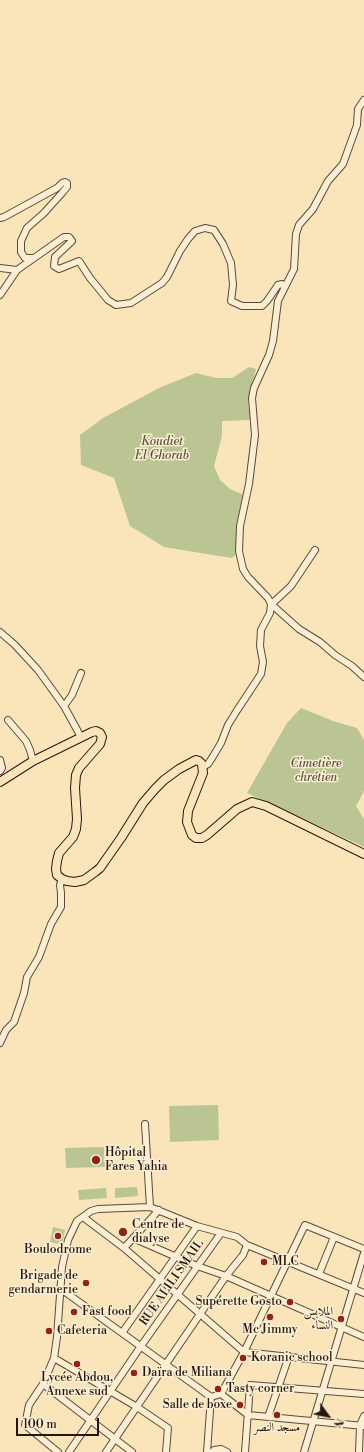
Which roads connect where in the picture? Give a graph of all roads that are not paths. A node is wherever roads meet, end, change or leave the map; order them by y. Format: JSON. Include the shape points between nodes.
{"nodes":[{"id":1,"x":364,"y":100,"type":"edge"},
{"id":2,"x":0,"y":218,"type":"edge"},
{"id":3,"x":33,"y":258,"type":"junction"},
{"id":4,"x":0,"y":268,"type":"edge"},
{"id":5,"x":17,"y":270,"type":"junction"},
{"id":6,"x":285,"y":287,"type":"junction"},
{"id":7,"x":0,"y":295,"type":"edge"},
{"id":8,"x":315,"y":550,"type":"dead end"},
{"id":9,"x":271,"y":604,"type":"junction"},
{"id":10,"x":0,"y":632,"type":"edge"},
{"id":11,"x":81,"y":673,"type":"dead end"},
{"id":12,"x":364,"y":677,"type":"edge"},
{"id":13,"x":64,"y":706,"type":"junction"},
{"id":14,"x":8,"y":720,"type":"dead end"},
{"id":15,"x":81,"y":737,"type":"junction"},
{"id":16,"x":0,"y":760,"type":"edge"},
{"id":17,"x":33,"y":761,"type":"junction"},
{"id":18,"x":203,"y":767,"type":"junction"},
{"id":19,"x":0,"y":771,"type":"edge"},
{"id":20,"x":0,"y":782,"type":"edge"},
{"id":21,"x":360,"y":852,"type":"edge"},
{"id":22,"x":364,"y":861,"type":"edge"},
{"id":23,"x":62,"y":879,"type":"junction"},
{"id":24,"x":0,"y":1043,"type":"edge"},
{"id":25,"x":145,"y":1124,"type":"dead end"},
{"id":26,"x":150,"y":1207,"type":"junction"},
{"id":27,"x":159,"y":1210,"type":"junction"},
{"id":28,"x":82,"y":1217,"type":"junction"},
{"id":29,"x":197,"y":1226,"type":"junction"},
{"id":30,"x":220,"y":1233,"type":"junction"},
{"id":31,"x":334,"y":1237,"type":"junction"},
{"id":32,"x":133,"y":1238,"type":"junction"},
{"id":33,"x":247,"y":1245,"type":"junction"},
{"id":34,"x":124,"y":1248,"type":"junction"},
{"id":35,"x":364,"y":1249,"type":"edge"},
{"id":36,"x":364,"y":1253,"type":"edge"},
{"id":37,"x":176,"y":1256,"type":"junction"},
{"id":38,"x":289,"y":1261,"type":"junction"},
{"id":39,"x":198,"y":1266,"type":"junction"},
{"id":40,"x":319,"y":1274,"type":"junction"},
{"id":41,"x":226,"y":1276,"type":"junction"},
{"id":42,"x":160,"y":1280,"type":"junction"},
{"id":43,"x":354,"y":1288,"type":"junction"},
{"id":44,"x":61,"y":1289,"type":"junction"},
{"id":45,"x":364,"y":1293,"type":"edge"},
{"id":46,"x":177,"y":1294,"type":"junction"},
{"id":47,"x":271,"y":1296,"type":"junction"},
{"id":48,"x":200,"y":1314,"type":"junction"},
{"id":49,"x":342,"y":1327,"type":"junction"},
{"id":50,"x":122,"y":1333,"type":"junction"},
{"id":51,"x":364,"y":1337,"type":"edge"},
{"id":52,"x":141,"y":1346,"type":"junction"},
{"id":53,"x":244,"y":1352,"type":"junction"},
{"id":54,"x":288,"y":1356,"type":"junction"},
{"id":55,"x":54,"y":1358,"type":"junction"},
{"id":56,"x":331,"y":1361,"type":"junction"},
{"id":57,"x":166,"y":1364,"type":"junction"},
{"id":58,"x":364,"y":1365,"type":"edge"},
{"id":59,"x":43,"y":1384,"type":"junction"},
{"id":60,"x":278,"y":1387,"type":"junction"},
{"id":61,"x":323,"y":1391,"type":"junction"},
{"id":62,"x":110,"y":1392,"type":"junction"},
{"id":63,"x":221,"y":1394,"type":"junction"},
{"id":64,"x":364,"y":1394,"type":"edge"},
{"id":65,"x":211,"y":1397,"type":"junction"},
{"id":66,"x":137,"y":1407,"type":"junction"},
{"id":67,"x":248,"y":1415,"type":"junction"},
{"id":68,"x":364,"y":1416,"type":"edge"},
{"id":69,"x":268,"y":1417,"type":"junction"},
{"id":70,"x":90,"y":1421,"type":"junction"},
{"id":71,"x":314,"y":1421,"type":"junction"},
{"id":72,"x":362,"y":1426,"type":"edge"},
{"id":73,"x":115,"y":1439,"type":"junction"},
{"id":74,"x":58,"y":1452,"type":"edge"},
{"id":75,"x":70,"y":1452,"type":"edge"},
{"id":76,"x":106,"y":1452,"type":"edge"},
{"id":77,"x":132,"y":1452,"type":"edge"},
{"id":78,"x":166,"y":1452,"type":"edge"},
{"id":79,"x":207,"y":1452,"type":"edge"},
{"id":80,"x":212,"y":1452,"type":"edge"},
{"id":81,"x":227,"y":1452,"type":"edge"},
{"id":82,"x":245,"y":1452,"type":"edge"},
{"id":83,"x":304,"y":1452,"type":"edge"},
{"id":84,"x":359,"y":1452,"type":"edge"}],
"edges":[{"from":1,"to":6,"type":"street","via":[[358,109],[357,125],[343,164],[328,181],[313,209],[299,226],[294,243],[295,265]]},
{"from":2,"to":3,"type":"street","via":[[62,183],[67,183],[44,213],[27,228],[21,241],[21,252],[25,258]]},
{"from":3,"to":5,"type":"street"},
{"from":3,"to":6,"type":"street","via":[[64,237],[69,237],[72,241],[56,257],[54,266],[59,269],[79,261],[108,300],[116,305],[131,303],[162,283],[188,239],[195,231],[205,228],[214,230],[231,263],[231,301],[242,306],[262,306],[278,285],[282,284]]},
{"from":4,"to":5,"type":"street"},
{"from":5,"to":7,"type":"street"},
{"from":6,"to":9,"type":"street","via":[[278,301],[269,355],[252,398],[255,435],[249,484],[238,537],[243,569]]},
{"from":8,"to":9,"type":"street","via":[[291,586]]},
{"from":9,"to":12,"type":"street","via":[[299,629],[320,642]]},
{"from":9,"to":18,"type":"street","via":[[270,613],[261,630],[261,674],[236,712],[212,758]]},
{"from":10,"to":13,"type":"street","via":[[34,666]]},
{"from":11,"to":13,"type":"street","via":[[72,695]]},
{"from":13,"to":15,"type":"street"},
{"from":14,"to":17,"type":"street","via":[[26,741]]},
{"from":15,"to":17,"type":"main road"},
{"from":15,"to":23,"type":"main road","via":[[95,731],[102,737],[100,744],[76,775],[76,829],[56,861],[57,875]]},
{"from":16,"to":19,"type":"street"},
{"from":17,"to":20,"type":"main road"},
{"from":18,"to":21,"type":"main road","via":[[188,811],[187,822],[192,835],[196,838],[207,835],[237,809],[252,802],[266,806]]},
{"from":18,"to":23,"type":"main road","via":[[199,761],[192,761],[164,780],[143,803],[100,868],[90,876],[75,882]]},
{"from":21,"to":22,"type":"main road"},
{"from":23,"to":24,"type":"street","via":[[61,907],[51,924],[39,957],[27,977],[14,1022],[6,1030]]},
{"from":25,"to":26,"type":"street"},
{"from":26,"to":27,"type":"street"},
{"from":26,"to":28,"type":"street","via":[[98,1209]]},
{"from":27,"to":29,"type":"street"},
{"from":27,"to":32,"type":"street"},
{"from":28,"to":34,"type":"street"},
{"from":28,"to":44,"type":"street","via":[[77,1221],[68,1240],[62,1267]]},
{"from":29,"to":30,"type":"street"},
{"from":29,"to":37,"type":"street"},
{"from":30,"to":33,"type":"street","via":[[237,1237]]},
{"from":30,"to":39,"type":"street","name":"RUE ALILI SMAIL"},
{"from":31,"to":35,"type":"street"},
{"from":31,"to":38,"type":"street","via":[[305,1225]]},
{"from":31,"to":40,"type":"street"},
{"from":32,"to":34,"type":"street"},
{"from":32,"to":37,"type":"street"},
{"from":33,"to":38,"type":"street"},
{"from":33,"to":41,"type":"street","via":[[243,1255]]},
{"from":34,"to":42,"type":"street"},
{"from":36,"to":43,"type":"street"},
{"from":37,"to":39,"type":"street"},
{"from":37,"to":42,"type":"street"},
{"from":38,"to":40,"type":"street"},
{"from":38,"to":47,"type":"street"},
{"from":39,"to":41,"type":"street"},
{"from":39,"to":46,"type":"street","name":"RUE ALILI SMAIL"},
{"from":40,"to":43,"type":"street"},
{"from":41,"to":47,"type":"street"},
{"from":41,"to":48,"type":"street"},
{"from":42,"to":46,"type":"street"},
{"from":42,"to":50,"type":"street"},
{"from":43,"to":45,"type":"street"},
{"from":43,"to":49,"type":"street"},
{"from":44,"to":50,"type":"street"},
{"from":44,"to":55,"type":"street"},
{"from":46,"to":48,"type":"street"},
{"from":46,"to":52,"type":"street","name":"RUE ALILI SMAIL"},
{"from":47,"to":49,"type":"street"},
{"from":47,"to":53,"type":"street"},
{"from":48,"to":53,"type":"street"},
{"from":48,"to":57,"type":"street"},
{"from":49,"to":51,"type":"street"},
{"from":49,"to":56,"type":"street"},
{"from":50,"to":52,"type":"street"},
{"from":52,"to":57,"type":"street"},
{"from":52,"to":62,"type":"street","name":"RUE ALILI SMAIL"},
{"from":53,"to":54,"type":"street"},
{"from":53,"to":63,"type":"street"},
{"from":54,"to":56,"type":"street"},
{"from":54,"to":60,"type":"street"},
{"from":55,"to":59,"type":"street"},
{"from":55,"to":62,"type":"street"},
{"from":56,"to":58,"type":"street"},
{"from":56,"to":61,"type":"street"},
{"from":57,"to":65,"type":"street"},
{"from":57,"to":66,"type":"street"},
{"from":59,"to":70,"type":"street"},
{"from":59,"to":74,"type":"street","via":[[29,1405],[25,1424]]},
{"from":60,"to":61,"type":"street"},
{"from":60,"to":67,"type":"street","via":[[250,1385]]},
{"from":60,"to":69,"type":"street"},
{"from":61,"to":64,"type":"street"},
{"from":61,"to":71,"type":"street"},
{"from":62,"to":66,"type":"street"},
{"from":62,"to":70,"type":"street","name":"RUE ALILI SMAIL"},
{"from":63,"to":65,"type":"street"},
{"from":63,"to":67,"type":"street"},
{"from":65,"to":79,"type":"street"},
{"from":66,"to":73,"type":"street"},
{"from":66,"to":78,"type":"street","via":[[168,1428]]},
{"from":67,"to":69,"type":"street"},
{"from":67,"to":82,"type":"street"},
{"from":68,"to":72,"type":"street"},
{"from":69,"to":71,"type":"street"},
{"from":70,"to":73,"type":"street"},
{"from":70,"to":75,"type":"street","name":"RUE ALILI SMAIL"},
{"from":71,"to":72,"type":"street"},
{"from":71,"to":83,"type":"street"},
{"from":72,"to":84,"type":"street"},
{"from":73,"to":76,"type":"street"},
{"from":73,"to":77,"type":"street"},
{"from":80,"to":81,"type":"street","via":[[220,1448]]}]}
